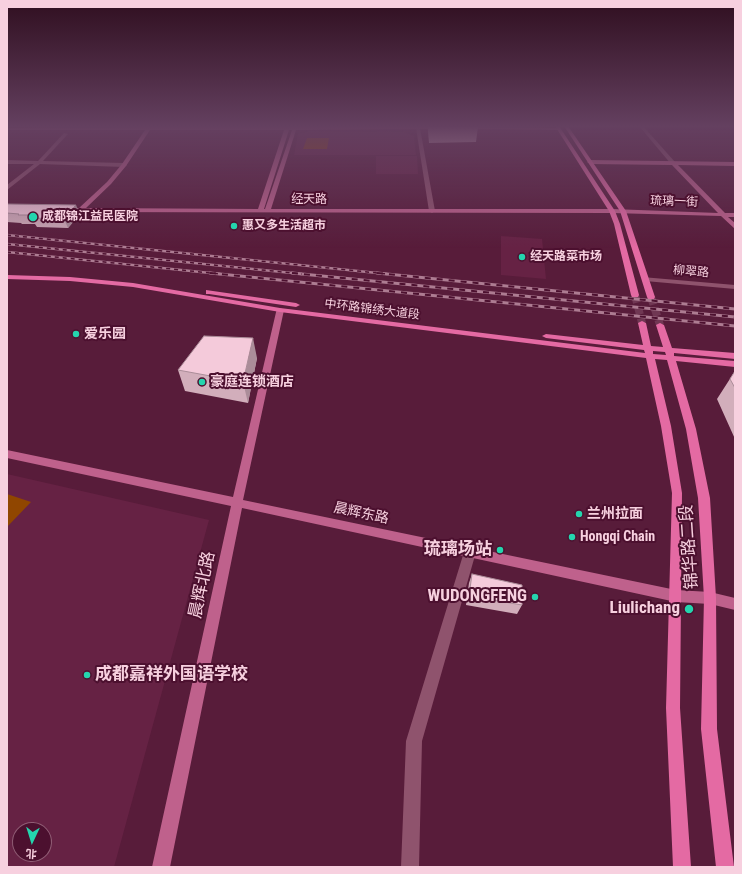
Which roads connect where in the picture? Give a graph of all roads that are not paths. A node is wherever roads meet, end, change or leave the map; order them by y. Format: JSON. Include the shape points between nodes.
{"nodes":[{"id":1,"x":34,"y":167,"type":"edge"},
{"id":2,"x":123,"y":167,"type":"edge"},
{"id":3,"x":275,"y":167,"type":"edge"},
{"id":4,"x":282,"y":167,"type":"edge"},
{"id":5,"x":425,"y":167,"type":"edge"},
{"id":6,"x":584,"y":167,"type":"edge"},
{"id":7,"x":593,"y":167,"type":"edge"},
{"id":8,"x":675,"y":167,"type":"edge"},
{"id":9,"x":7,"y":188,"type":"edge"},
{"id":10,"x":58,"y":210,"type":"edge"},
{"id":11,"x":81,"y":210,"type":"junction"},
{"id":12,"x":260,"y":210,"type":"junction"},
{"id":13,"x":268,"y":210,"type":"junction"},
{"id":14,"x":432,"y":211,"type":"junction"},
{"id":15,"x":612,"y":211,"type":"junction"},
{"id":16,"x":623,"y":211,"type":"junction"},
{"id":17,"x":724,"y":214,"type":"junction"},
{"id":18,"x":735,"y":215,"type":"edge"},
{"id":19,"x":735,"y":227,"type":"edge"},
{"id":20,"x":7,"y":272,"type":"edge"},
{"id":21,"x":7,"y":277,"type":"edge"},
{"id":22,"x":645,"y":279,"type":"junction"},
{"id":23,"x":735,"y":287,"type":"edge"},
{"id":24,"x":635,"y":295,"type":"tunnel mouth"},
{"id":25,"x":651,"y":297,"type":"tunnel mouth"},
{"id":26,"x":280,"y":310,"type":"junction"},
{"id":27,"x":642,"y":323,"type":"tunnel mouth"},
{"id":28,"x":660,"y":325,"type":"tunnel mouth"},
{"id":29,"x":649,"y":352,"type":"junction"},
{"id":30,"x":670,"y":354,"type":"junction"},
{"id":31,"x":735,"y":356,"type":"edge"},
{"id":32,"x":735,"y":364,"type":"edge"},
{"id":33,"x":7,"y":454,"type":"edge"},
{"id":34,"x":237,"y":504,"type":"junction"},
{"id":35,"x":470,"y":552,"type":"junction"},
{"id":36,"x":676,"y":596,"type":"junction"},
{"id":37,"x":710,"y":598,"type":"junction"},
{"id":38,"x":735,"y":604,"type":"edge"},
{"id":39,"x":161,"y":867,"type":"edge"},
{"id":40,"x":410,"y":867,"type":"edge"},
{"id":41,"x":682,"y":867,"type":"edge"},
{"id":42,"x":725,"y":867,"type":"edge"}],
"edges":[{"from":1,"to":9,"type":"street"},
{"from":2,"to":11,"type":"street"},
{"from":3,"to":12,"type":"street"},
{"from":4,"to":13,"type":"street"},
{"from":5,"to":14,"type":"street"},
{"from":6,"to":15,"type":"main road"},
{"from":7,"to":16,"type":"main road"},
{"from":8,"to":17,"type":"street"},
{"from":10,"to":11,"type":"street","name":"经天路"},
{"from":11,"to":12,"type":"street","name":"经天路"},
{"from":12,"to":13,"type":"street","name":"经天路"},
{"from":13,"to":14,"type":"street","name":"经天路"},
{"from":14,"to":15,"type":"street","name":"经天路"},
{"from":15,"to":16,"type":"street","name":"琉璃一街"},
{"from":15,"to":24,"type":"main road"},
{"from":16,"to":17,"type":"street","name":"琉璃一街"},
{"from":16,"to":22,"type":"main road"},
{"from":17,"to":18,"type":"street","name":"琉璃一街"},
{"from":17,"to":19,"type":"street"},
{"from":20,"to":29,"type":"main road","name":"中环路锦绣大道段","via":[[93,275],[140,280],[282,303]]},
{"from":21,"to":26,"type":"main road","name":"中环路锦绣大道段","via":[[133,285]]},
{"from":22,"to":23,"type":"street","name":"柳翠路"},
{"from":22,"to":25,"type":"main road"},
{"from":26,"to":29,"type":"main road","name":"中环路锦绣大道段"},
{"from":26,"to":34,"type":"street","name":"晨辉北路"},
{"from":27,"to":29,"type":"main road","name":"锦华路二段"},
{"from":28,"to":30,"type":"main road","name":"锦华路二段"},
{"from":29,"to":30,"type":"main road","name":"中环路锦绣大道段"},
{"from":29,"to":36,"type":"main road","name":"锦华路二段","via":[[666,426],[677,493]]},
{"from":30,"to":31,"type":"main road","name":"中环路锦绣大道段"},
{"from":30,"to":32,"type":"main road","name":"中环路锦绣大道段"},
{"from":30,"to":37,"type":"main road","name":"锦华路二段","via":[[691,429],[704,498]]},
{"from":33,"to":34,"type":"street","name":"晨辉东路"},
{"from":34,"to":35,"type":"street","name":"晨辉东路"},
{"from":34,"to":39,"type":"street","name":"晨辉北路"},
{"from":35,"to":36,"type":"street","name":"晨辉东路"},
{"from":35,"to":40,"type":"street","via":[[414,741]]},
{"from":36,"to":37,"type":"street","name":"晨辉东路"},
{"from":36,"to":41,"type":"main road","name":"锦华路二段","via":[[673,708]]},
{"from":37,"to":38,"type":"street","name":"晨辉东路"},
{"from":37,"to":42,"type":"main road","name":"锦华路二段","via":[[709,728]]}]}
